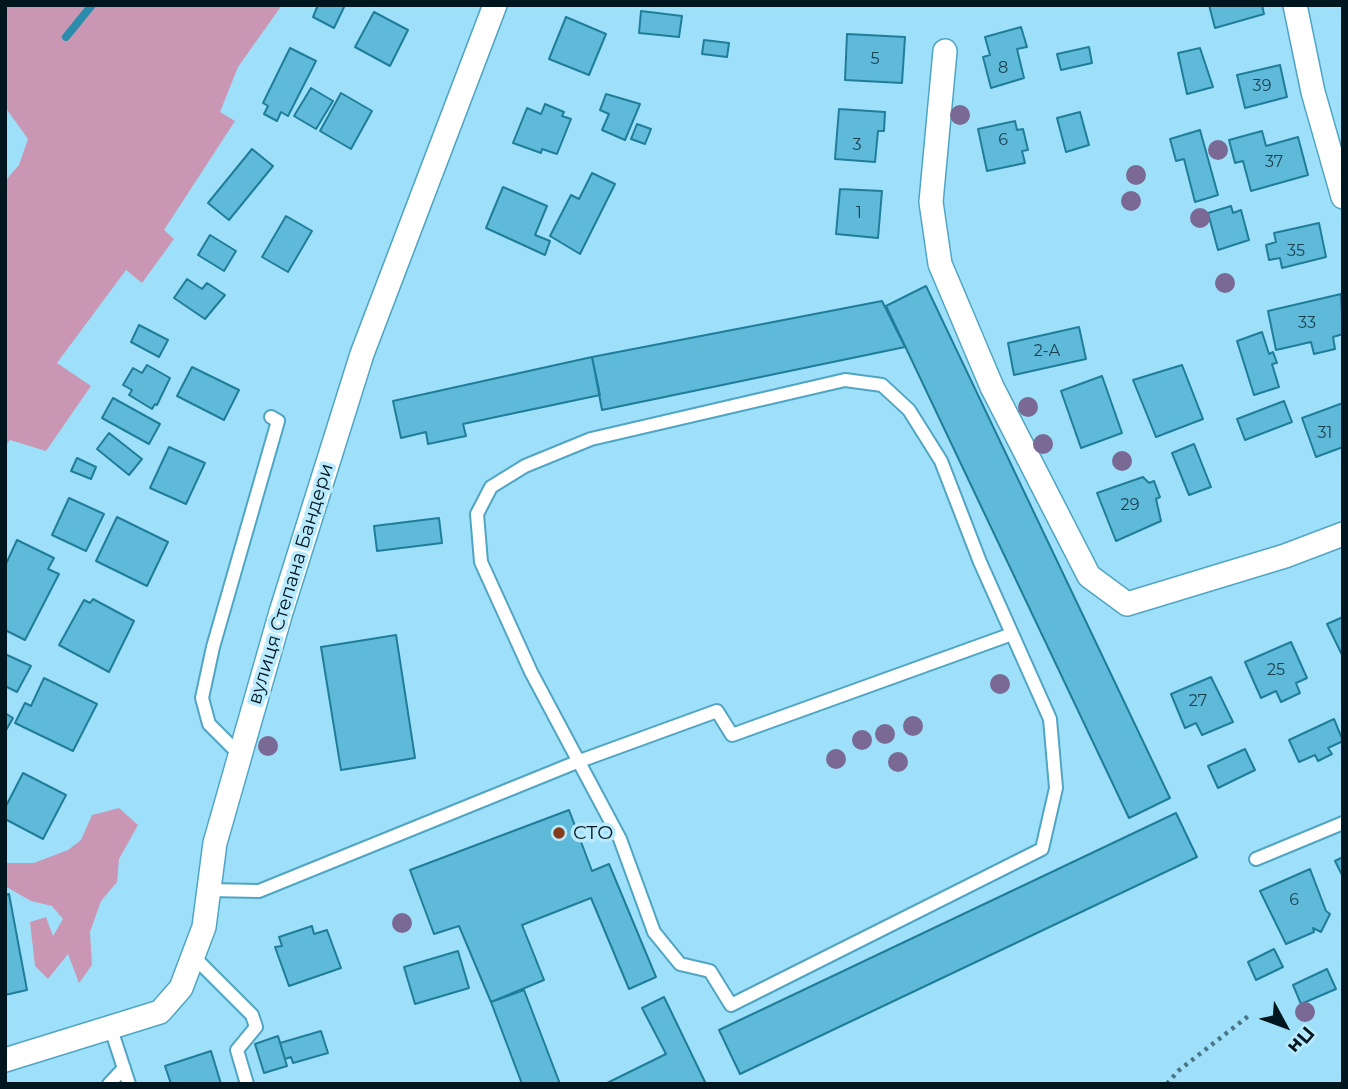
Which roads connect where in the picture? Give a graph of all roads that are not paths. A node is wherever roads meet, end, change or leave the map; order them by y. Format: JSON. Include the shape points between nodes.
{"nodes":[{"id":1,"x":495,"y":5,"type":"edge"},
{"id":2,"x":1295,"y":5,"type":"edge"},
{"id":3,"x":945,"y":51,"type":"dead end"},
{"id":4,"x":1343,"y":197,"type":"edge"},
{"id":5,"x":271,"y":417,"type":"dead end"},
{"id":6,"x":1343,"y":534,"type":"edge"},
{"id":7,"x":1012,"y":634,"type":"junction"},
{"id":8,"x":240,"y":755,"type":"junction"},
{"id":9,"x":577,"y":762,"type":"junction"},
{"id":10,"x":1343,"y":823,"type":"edge"},
{"id":11,"x":1256,"y":859,"type":"dead end"},
{"id":12,"x":209,"y":890,"type":"junction"},
{"id":13,"x":193,"y":956,"type":"junction"},
{"id":14,"x":111,"y":1029,"type":"junction"},
{"id":15,"x":35,"y":1051,"type":"junction"},
{"id":16,"x":5,"y":1060,"type":"edge"},
{"id":17,"x":124,"y":1068,"type":"junction"},
{"id":18,"x":5,"y":1073,"type":"edge"},
{"id":19,"x":109,"y":1084,"type":"edge"},
{"id":20,"x":129,"y":1084,"type":"edge"},
{"id":21,"x":247,"y":1084,"type":"edge"}],
"edges":[{"from":1,"to":8,"type":"street","name":"вулиця Степана Бандери","via":[[362,354]]},
{"from":2,"to":4,"type":"street","via":[[1313,92]]},
{"from":3,"to":6,"type":"street","via":[[931,202],[940,264],[992,387],[1089,576],[1128,604]]},
{"from":5,"to":8,"type":"lane","via":[[278,421],[202,698],[209,724]]},
{"from":7,"to":9,"type":"lane","via":[[732,735],[717,711]]},
{"from":7,"to":9,"type":"lane","via":[[1050,719],[1056,788],[1042,849],[731,1005],[710,971],[680,964],[654,932],[620,839]]},
{"from":7,"to":9,"type":"lane","via":[[941,461],[909,410],[882,385],[845,380],[591,439],[525,466],[491,487],[477,514],[481,562]]},
{"from":8,"to":12,"type":"street","name":"вулиця Степана Бандери","via":[[215,843]]},
{"from":9,"to":12,"type":"lane","via":[[259,891]]},
{"from":10,"to":11,"type":"lane"},
{"from":12,"to":13,"type":"street","name":"вулиця Степана Бандери","via":[[204,927]]},
{"from":13,"to":14,"type":"street","name":"вулиця Степана Бандери","via":[[181,988],[160,1012]]},
{"from":13,"to":21,"type":"lane","via":[[252,1016],[256,1027],[237,1050]]},
{"from":14,"to":15,"type":"street","name":"вулиця Степана Бандери"},
{"from":14,"to":17,"type":"lane"},
{"from":15,"to":16,"type":"street","name":"вулиця Степана Бандери"},
{"from":15,"to":18,"type":"lane"},
{"from":17,"to":19,"type":"lane"},
{"from":17,"to":20,"type":"lane"}]}
